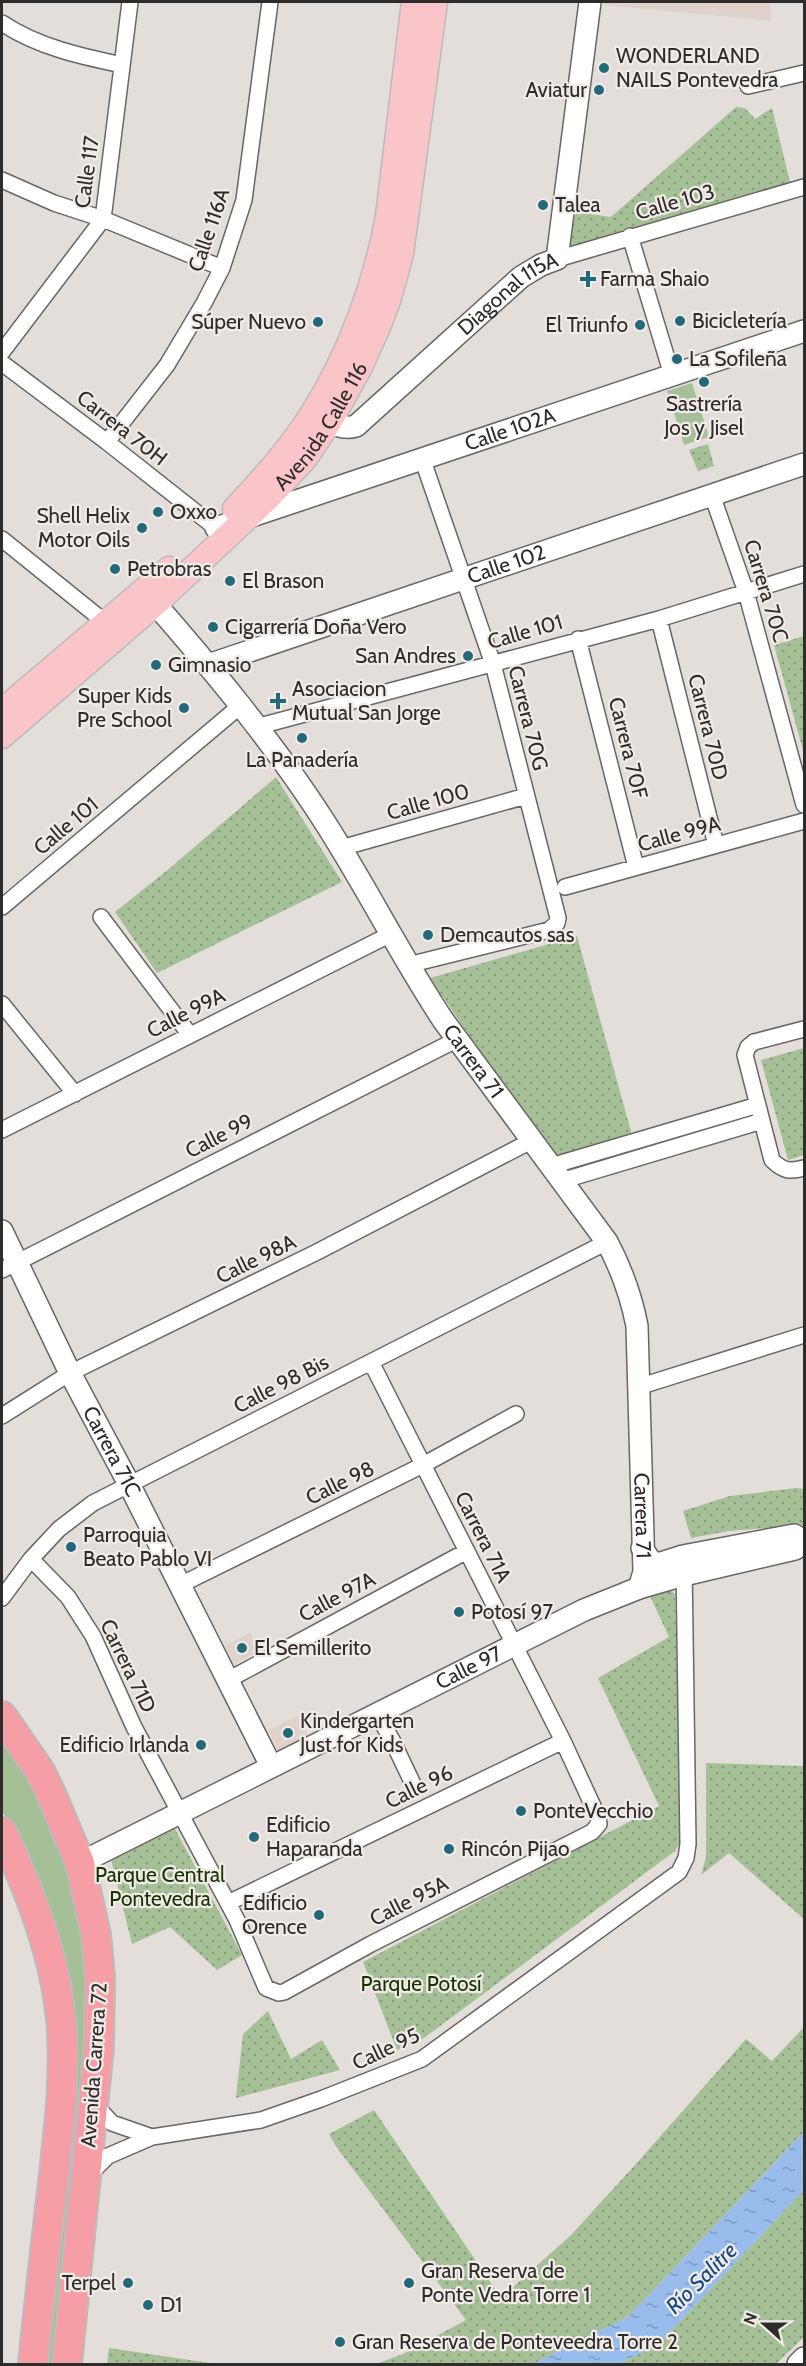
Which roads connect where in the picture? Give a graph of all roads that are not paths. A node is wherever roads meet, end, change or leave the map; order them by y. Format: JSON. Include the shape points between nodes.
{"nodes":[{"id":1,"x":130,"y":2,"type":"edge"},
{"id":2,"x":270,"y":2,"type":"edge"},
{"id":3,"x":414,"y":2,"type":"edge"},
{"id":4,"x":435,"y":2,"type":"edge"},
{"id":5,"x":590,"y":2,"type":"edge"},
{"id":6,"x":2,"y":23,"type":"edge"},
{"id":7,"x":122,"y":64,"type":"junction"},
{"id":8,"x":804,"y":73,"type":"edge"},
{"id":9,"x":748,"y":86,"type":"dead end"},
{"id":10,"x":2,"y":180,"type":"edge"},
{"id":11,"x":804,"y":187,"type":"edge"},
{"id":12,"x":103,"y":219,"type":"junction"},
{"id":13,"x":630,"y":236,"type":"junction"},
{"id":14,"x":557,"y":259,"type":"junction"},
{"id":15,"x":222,"y":268,"type":"junction"},
{"id":16,"x":804,"y":331,"type":"edge"},
{"id":17,"x":2,"y":352,"type":"edge"},
{"id":18,"x":2,"y":363,"type":"edge"},
{"id":19,"x":672,"y":375,"type":"junction"},
{"id":20,"x":322,"y":417,"type":"junction"},
{"id":21,"x":107,"y":442,"type":"junction"},
{"id":22,"x":422,"y":458,"type":"junction"},
{"id":23,"x":804,"y":464,"type":"edge"},
{"id":24,"x":712,"y":495,"type":"junction"},
{"id":25,"x":247,"y":516,"type":"junction"},
{"id":26,"x":216,"y":528,"type":"junction"},
{"id":27,"x":2,"y":539,"type":"edge"},
{"id":28,"x":804,"y":574,"type":"edge"},
{"id":29,"x":465,"y":579,"type":"junction"},
{"id":30,"x":746,"y":592,"type":"junction"},
{"id":31,"x":149,"y":597,"type":"junction"},
{"id":32,"x":659,"y":619,"type":"junction"},
{"id":33,"x":106,"y":623,"type":"junction"},
{"id":34,"x":578,"y":639,"type":"junction"},
{"id":35,"x":493,"y":664,"type":"junction"},
{"id":36,"x":208,"y":665,"type":"junction"},
{"id":37,"x":240,"y":706,"type":"junction"},
{"id":38,"x":2,"y":711,"type":"edge"},
{"id":39,"x":256,"y":727,"type":"junction"},
{"id":40,"x":2,"y":735,"type":"edge"},
{"id":41,"x":526,"y":796,"type":"junction"},
{"id":42,"x":804,"y":805,"type":"edge"},
{"id":43,"x":804,"y":821,"type":"edge"},
{"id":44,"x":716,"y":845,"type":"junction"},
{"id":45,"x":341,"y":848,"type":"junction"},
{"id":46,"x":636,"y":867,"type":"junction"},
{"id":47,"x":565,"y":887,"type":"dead end"},
{"id":48,"x":2,"y":907,"type":"edge"},
{"id":49,"x":101,"y":917,"type":"dead end"},
{"id":50,"x":391,"y":934,"type":"junction"},
{"id":51,"x":408,"y":965,"type":"junction"},
{"id":52,"x":2,"y":1004,"type":"edge"},
{"id":53,"x":804,"y":1029,"type":"edge"},
{"id":54,"x":190,"y":1035,"type":"junction"},
{"id":55,"x":456,"y":1040,"type":"junction"},
{"id":56,"x":75,"y":1094,"type":"junction"},
{"id":57,"x":758,"y":1104,"type":"junction"},
{"id":58,"x":762,"y":1121,"type":"junction"},
{"id":59,"x":2,"y":1130,"type":"edge"},
{"id":60,"x":531,"y":1141,"type":"junction"},
{"id":61,"x":804,"y":1168,"type":"edge"},
{"id":62,"x":556,"y":1174,"type":"junction"},
{"id":63,"x":2,"y":1231,"type":"edge"},
{"id":64,"x":607,"y":1242,"type":"junction"},
{"id":65,"x":9,"y":1265,"type":"edge"},
{"id":66,"x":804,"y":1335,"type":"edge"},
{"id":67,"x":370,"y":1362,"type":"junction"},
{"id":68,"x":70,"y":1373,"type":"junction"},
{"id":69,"x":638,"y":1387,"type":"junction"},
{"id":70,"x":516,"y":1414,"type":"dead end"},
{"id":71,"x":2,"y":1416,"type":"edge"},
{"id":72,"x":423,"y":1465,"type":"junction"},
{"id":73,"x":129,"y":1484,"type":"junction"},
{"id":74,"x":804,"y":1541,"type":"edge"},
{"id":75,"x":642,"y":1548,"type":"junction"},
{"id":76,"x":466,"y":1551,"type":"junction"},
{"id":77,"x":31,"y":1559,"type":"junction"},
{"id":78,"x":684,"y":1565,"type":"junction"},
{"id":79,"x":180,"y":1585,"type":"junction"},
{"id":80,"x":639,"y":1587,"type":"junction"},
{"id":81,"x":2,"y":1598,"type":"edge"},
{"id":82,"x":514,"y":1645,"type":"junction"},
{"id":83,"x":228,"y":1680,"type":"junction"},
{"id":84,"x":377,"y":1714,"type":"junction"},
{"id":85,"x":2,"y":1716,"type":"edge"},
{"id":86,"x":563,"y":1741,"type":"junction"},
{"id":87,"x":271,"y":1766,"type":"junction"},
{"id":88,"x":414,"y":1786,"type":"dead end"},
{"id":89,"x":179,"y":1813,"type":"junction"},
{"id":90,"x":596,"y":1829,"type":"joint"},
{"id":91,"x":2,"y":1832,"type":"edge"},
{"id":92,"x":80,"y":1863,"type":"junction"},
{"id":93,"x":228,"y":1903,"type":"junction"},
{"id":94,"x":274,"y":1992,"type":"joint"},
{"id":95,"x":93,"y":2104,"type":"junction"},
{"id":96,"x":152,"y":2137,"type":"junction"},
{"id":97,"x":86,"y":2178,"type":"junction"},
{"id":98,"x":804,"y":2358,"type":"edge"},
{"id":99,"x":33,"y":2364,"type":"edge"},
{"id":100,"x":68,"y":2364,"type":"edge"},
{"id":101,"x":798,"y":2364,"type":"edge"}],
"edges":[{"from":1,"to":7,"type":"street","name":"Calle 117"},
{"from":2,"to":15,"type":"street","name":"Calle 116A","via":[[244,200]]},
{"from":3,"to":20,"type":"main road","name":"Avenida Calle 116","via":[[384,241]]},
{"from":4,"to":20,"type":"main road","name":"Avenida Calle 116","via":[[399,264],[360,367]]},
{"from":5,"to":14,"type":"street","name":"Diagonal 115A"},
{"from":6,"to":7,"type":"street","via":[[29,39],[78,56]]},
{"from":7,"to":12,"type":"street","name":"Calle 117"},
{"from":8,"to":9,"type":"street"},
{"from":10,"to":12,"type":"street"},
{"from":11,"to":13,"type":"street","name":"Calle 103"},
{"from":12,"to":15,"type":"street"},
{"from":12,"to":17,"type":"street","name":"Calle 117"},
{"from":13,"to":14,"type":"street","name":"Calle 103"},
{"from":13,"to":19,"type":"street"},
{"from":14,"to":20,"type":"street","name":"Diagonal 115A","via":[[521,277],[356,426],[340,427]]},
{"from":15,"to":21,"type":"street","name":"Calle 116A","via":[[167,365]]},
{"from":16,"to":19,"type":"street","name":"Calle 102A"},
{"from":18,"to":21,"type":"street","name":"Carrera 70H"},
{"from":19,"to":22,"type":"street","name":"Calle 102A"},
{"from":20,"to":25,"type":"main road","name":"Avenida Calle 116","via":[[306,457]]},
{"from":20,"to":26,"type":"main road","name":"Avenida Calle 116"},
{"from":21,"to":26,"type":"street","name":"Carrera 70H"},
{"from":22,"to":25,"type":"street","name":"Calle 102A"},
{"from":22,"to":29,"type":"street","name":"Carrera 70G"},
{"from":23,"to":24,"type":"street","name":"Calle 102"},
{"from":24,"to":29,"type":"street","name":"Calle 102"},
{"from":24,"to":30,"type":"street","name":"Carrera 70C"},
{"from":25,"to":26,"type":"street","name":"Calle 102A"},
{"from":25,"to":31,"type":"main road","name":"Avenida Calle 116"},
{"from":26,"to":31,"type":"main road","name":"Avenida Calle 116"},
{"from":27,"to":33,"type":"street"},
{"from":28,"to":30,"type":"street","name":"Calle 101"},
{"from":29,"to":35,"type":"street","name":"Carrera 70G"},
{"from":29,"to":36,"type":"street","name":"Calle 102"},
{"from":30,"to":32,"type":"street","name":"Calle 101"},
{"from":30,"to":42,"type":"street","name":"Carrera 70C"},
{"from":31,"to":33,"type":"main road","name":"Avenida Calle 116"},
{"from":31,"to":36,"type":"street","name":"Carrera 71"},
{"from":31,"to":40,"type":"main road","name":"Avenida Calle 116"},
{"from":32,"to":34,"type":"street","name":"Calle 101"},
{"from":32,"to":44,"type":"street","name":"Carrera 70D"},
{"from":33,"to":38,"type":"main road","name":"Avenida Calle 116"},
{"from":34,"to":35,"type":"street","name":"Calle 101"},
{"from":34,"to":46,"type":"street","name":"Carrera 70F"},
{"from":35,"to":39,"type":"street","name":"Calle 101"},
{"from":35,"to":41,"type":"street","name":"Carrera 70G"},
{"from":36,"to":37,"type":"street","name":"Carrera 71"},
{"from":37,"to":39,"type":"street","name":"Carrera 71"},
{"from":37,"to":48,"type":"street","name":"Calle 101"},
{"from":39,"to":45,"type":"street","name":"Carrera 71"},
{"from":41,"to":45,"type":"street","name":"Calle 100"},
{"from":41,"to":51,"type":"street","name":"Carrera 70G","via":[[558,913],[557,923],[549,930]]},
{"from":43,"to":44,"type":"street","name":"Calle 99A"},
{"from":44,"to":46,"type":"street","name":"Calle 99A"},
{"from":45,"to":50,"type":"street","name":"Carrera 71"},
{"from":46,"to":47,"type":"street","name":"Calle 99A"},
{"from":49,"to":54,"type":"street"},
{"from":50,"to":51,"type":"street","name":"Carrera 71"},
{"from":50,"to":54,"type":"street","name":"Calle 99A"},
{"from":51,"to":55,"type":"street","name":"Carrera 71"},
{"from":52,"to":56,"type":"street"},
{"from":53,"to":57,"type":"street","via":[[748,1047],[745,1055]]},
{"from":54,"to":56,"type":"street","name":"Calle 99A"},
{"from":55,"to":60,"type":"street","name":"Carrera 71"},
{"from":55,"to":65,"type":"street","name":"Calle 99"},
{"from":56,"to":59,"type":"street","name":"Calle 99A"},
{"from":57,"to":58,"type":"street"},
{"from":57,"to":62,"type":"street"},
{"from":58,"to":61,"type":"street","via":[[772,1160],[782,1169]]},
{"from":58,"to":62,"type":"street"},
{"from":60,"to":62,"type":"street","name":"Carrera 71"},
{"from":60,"to":68,"type":"street","name":"Calle 98A"},
{"from":62,"to":64,"type":"street","name":"Carrera 71"},
{"from":63,"to":65,"type":"street","name":"Carrera 71C"},
{"from":64,"to":67,"type":"street","name":"Calle 98 Bis"},
{"from":64,"to":69,"type":"street","name":"Carrera 71","via":[[631,1296],[637,1326]]},
{"from":65,"to":68,"type":"street","name":"Carrera 71C"},
{"from":66,"to":69,"type":"street"},
{"from":67,"to":72,"type":"street","name":"Carrera 71A"},
{"from":67,"to":73,"type":"street","name":"Calle 98 Bis"},
{"from":68,"to":71,"type":"street","name":"Calle 98A"},
{"from":68,"to":73,"type":"street","name":"Carrera 71C"},
{"from":69,"to":75,"type":"street","name":"Carrera 71"},
{"from":70,"to":72,"type":"street","name":"Calle 98"},
{"from":72,"to":76,"type":"street","name":"Carrera 71A"},
{"from":72,"to":79,"type":"street","name":"Calle 98"},
{"from":73,"to":77,"type":"street","name":"Calle 98 Bis","via":[[68,1522]]},
{"from":73,"to":79,"type":"street","name":"Carrera 71C"},
{"from":74,"to":78,"type":"street","name":"Calle 97","via":[[795,1549]]},
{"from":75,"to":78,"type":"street","name":"Calle 97","via":[[655,1563]]},
{"from":75,"to":80,"type":"street","name":"Carrera 71","via":[[644,1572]]},
{"from":76,"to":82,"type":"street","name":"Carrera 71A"},
{"from":76,"to":83,"type":"street","name":"Calle 97A"},
{"from":77,"to":81,"type":"street","name":"Calle 98 Bis"},
{"from":77,"to":89,"type":"street","name":"Carrera 71D","via":[[68,1597],[93,1636]]},
{"from":78,"to":80,"type":"street","name":"Calle 97"},
{"from":78,"to":96,"type":"street","name":"Calle 95","via":[[688,1844],[679,1872],[422,2059],[261,2120]]},
{"from":79,"to":83,"type":"street","name":"Carrera 71C"},
{"from":80,"to":82,"type":"street","name":"Calle 97"},
{"from":82,"to":84,"type":"street","name":"Calle 97"},
{"from":82,"to":86,"type":"street","name":"Carrera 71A"},
{"from":83,"to":87,"type":"street","name":"Carrera 71C"},
{"from":84,"to":87,"type":"street","name":"Calle 97"},
{"from":84,"to":88,"type":"street"},
{"from":85,"to":92,"type":"highway","name":"Avenida Carrera 72","via":[[40,1771]]},
{"from":86,"to":90,"type":"street","name":"Carrera 71A","via":[[598,1817]]},
{"from":86,"to":93,"type":"street","name":"Calle 96"},
{"from":87,"to":89,"type":"street","name":"Calle 97"},
{"from":89,"to":92,"type":"street","name":"Calle 97"},
{"from":89,"to":93,"type":"street","name":"Carrera 71D"},
{"from":90,"to":94,"type":"street","name":"Calle 95A","via":[[284,1992]]},
{"from":91,"to":99,"type":"highway","name":"Avenida Carrera 72","via":[[33,1901],[56,1984],[61,2018],[62,2073]]},
{"from":92,"to":95,"type":"highway","name":"Avenida Carrera 72","via":[[96,1935],[100,1976]]},
{"from":93,"to":94,"type":"street","name":"Carrera 71D","via":[[265,1986]]},
{"from":95,"to":96,"type":"street","name":"Calle 95","via":[[112,2123]]},
{"from":95,"to":97,"type":"highway","name":"Avenida Carrera 72"},
{"from":96,"to":97,"type":"street","name":"Calle 95","via":[[108,2156]]},
{"from":97,"to":100,"type":"highway","name":"Avenida Carrera 72"},
{"from":98,"to":101,"type":"street"}]}
